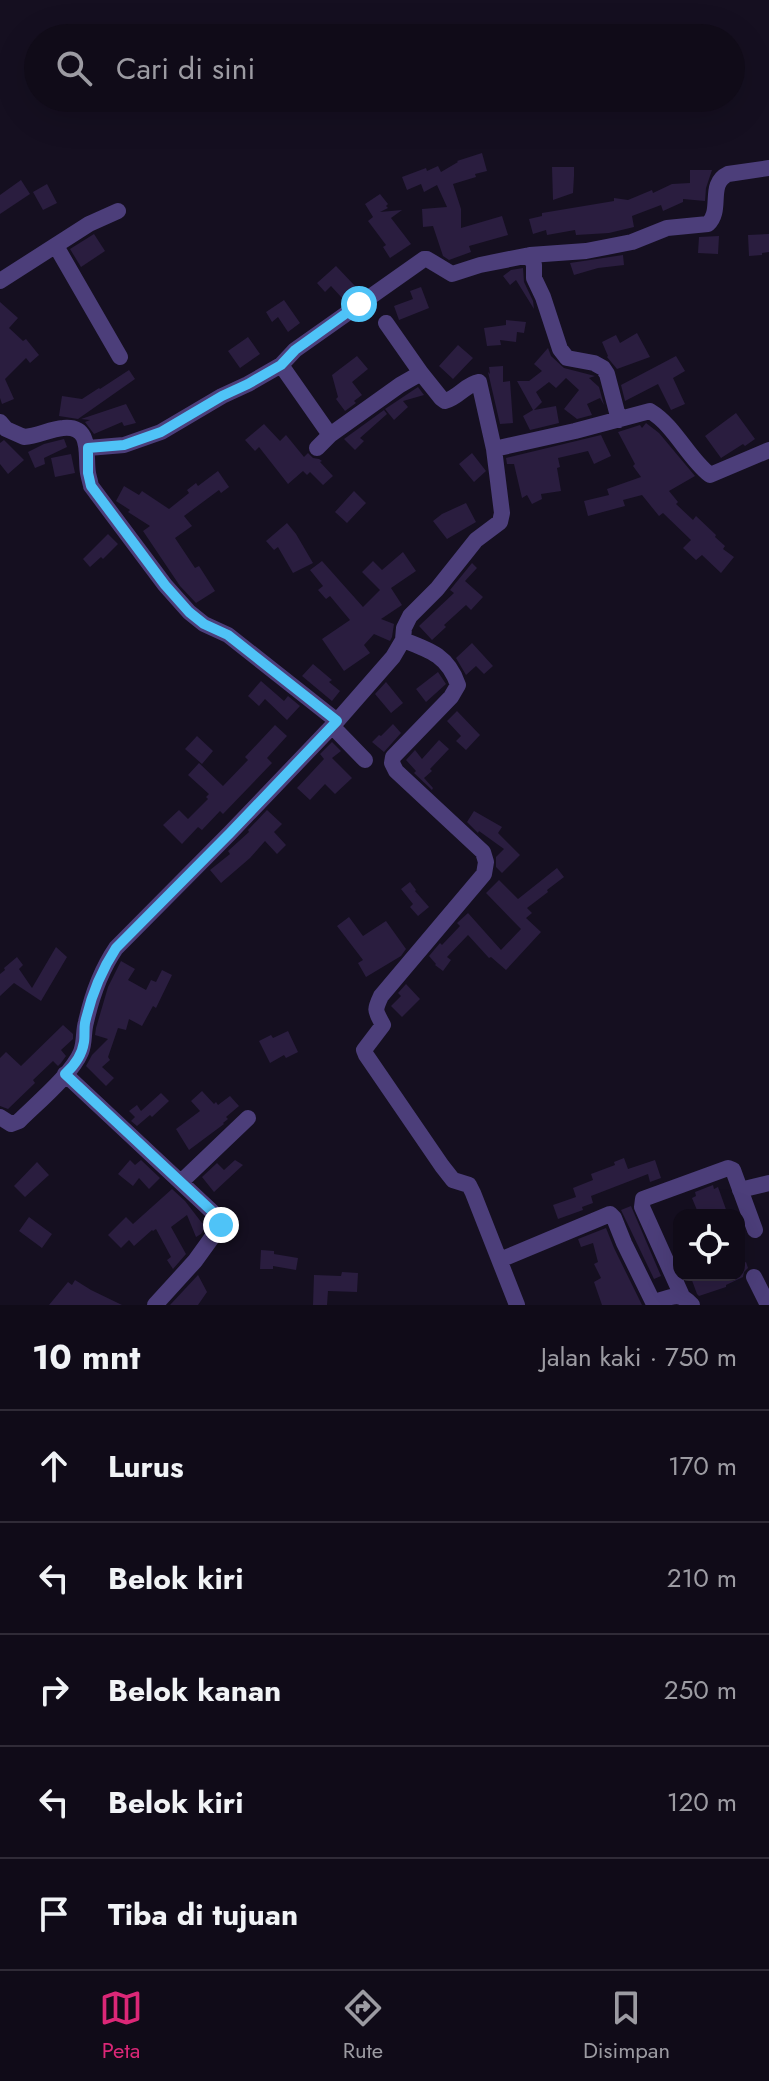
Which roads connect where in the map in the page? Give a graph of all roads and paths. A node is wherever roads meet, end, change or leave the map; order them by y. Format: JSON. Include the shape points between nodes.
{"nodes":[{"id":1,"x":769,"y":168,"type":"edge"},
{"id":2,"x":118,"y":211,"type":"dead end"},
{"id":3,"x":56,"y":246,"type":"junction"},
{"id":4,"x":530,"y":255,"type":"junction"},
{"id":5,"x":0,"y":281,"type":"edge"},
{"id":6,"x":386,"y":323,"type":"dead end"},
{"id":7,"x":120,"y":357,"type":"dead end"},
{"id":8,"x":281,"y":365,"type":"junction"},
{"id":9,"x":421,"y":373,"type":"junction"},
{"id":10,"x":619,"y":420,"type":"junction"},
{"id":11,"x":0,"y":422,"type":"edge"},
{"id":12,"x":330,"y":435,"type":"junction"},
{"id":13,"x":88,"y":448,"type":"junction"},
{"id":14,"x":317,"y":448,"type":"dead end"},
{"id":15,"x":494,"y":449,"type":"junction"},
{"id":16,"x":769,"y":450,"type":"edge"},
{"id":17,"x":403,"y":640,"type":"junction"},
{"id":18,"x":335,"y":723,"type":"junction"},
{"id":19,"x":365,"y":760,"type":"dead end"},
{"id":20,"x":65,"y":1074,"type":"junction"},
{"id":21,"x":0,"y":1117,"type":"edge"},
{"id":22,"x":248,"y":1118,"type":"dead end"},
{"id":23,"x":181,"y":1182,"type":"junction"},
{"id":24,"x":769,"y":1183,"type":"edge"},
{"id":25,"x":740,"y":1190,"type":"junction"},
{"id":26,"x":755,"y":1230,"type":"dead end"},
{"id":27,"x":500,"y":1260,"type":"junction"},
{"id":28,"x":754,"y":1277,"type":"dead end"},
{"id":29,"x":687,"y":1300,"type":"edge"},
{"id":30,"x":155,"y":1305,"type":"edge"},
{"id":31,"x":517,"y":1305,"type":"edge"},
{"id":32,"x":768,"y":1305,"type":"edge"}],
"edges":[{"from":1,"to":4,"type":"street","via":[[722,176],[714,218],[706,225],[667,228],[586,251]]},
{"from":2,"to":3,"type":"street"},
{"from":3,"to":5,"type":"street"},
{"from":3,"to":7,"type":"street"},
{"from":4,"to":8,"type":"street","via":[[452,274],[424,259]]},
{"from":4,"to":10,"type":"street","via":[[563,355],[603,368]]},
{"from":6,"to":9,"type":"street"},
{"from":8,"to":12,"type":"street"},
{"from":8,"to":13,"type":"street","via":[[161,432],[124,445]]},
{"from":9,"to":12,"type":"street"},
{"from":9,"to":15,"type":"street","via":[[445,401],[479,383]]},
{"from":10,"to":15,"type":"street"},
{"from":10,"to":16,"type":"street","via":[[652,412],[710,475]]},
{"from":11,"to":13,"type":"street","via":[[24,437],[71,429],[82,435]]},
{"from":12,"to":14,"type":"street"},
{"from":13,"to":18,"type":"street","via":[[91,486],[189,612],[228,635]]},
{"from":15,"to":17,"type":"street","via":[[501,518],[410,616]]},
{"from":17,"to":18,"type":"street"},
{"from":17,"to":27,"type":"street","via":[[441,657],[458,685],[392,763],[483,852],[486,862],[484,874],[381,996],[375,1008],[383,1025],[364,1050],[442,1166],[453,1180],[469,1185]]},
{"from":18,"to":19,"type":"street"},
{"from":18,"to":20,"type":"street","via":[[116,948],[97,984],[82,1050]]},
{"from":20,"to":21,"type":"street","via":[[19,1121],[11,1124]]},
{"from":20,"to":23,"type":"street"},
{"from":22,"to":23,"type":"street"},
{"from":23,"to":30,"type":"street","via":[[221,1225]]},
{"from":24,"to":25,"type":"street"},
{"from":25,"to":26,"type":"street"},
{"from":25,"to":29,"type":"street","via":[[733,1170],[725,1168],[643,1199],[642,1207]]},
{"from":27,"to":29,"type":"street","via":[[610,1214],[653,1302],[675,1296]]},
{"from":27,"to":31,"type":"street"},
{"from":28,"to":32,"type":"street"}]}
